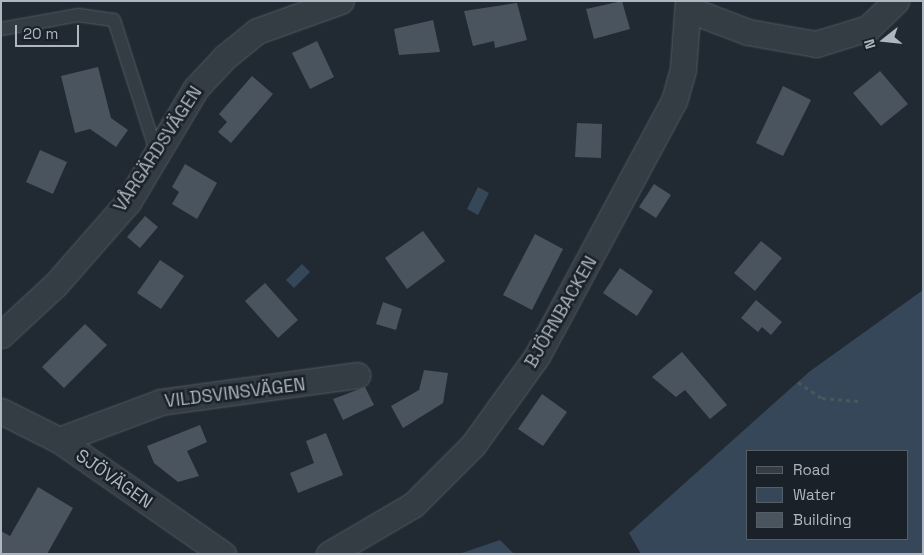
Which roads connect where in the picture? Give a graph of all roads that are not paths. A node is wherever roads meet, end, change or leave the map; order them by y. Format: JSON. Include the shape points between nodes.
{"nodes":[{"id":1,"x":341,"y":1,"type":"edge"},
{"id":2,"x":896,"y":1,"type":"edge"},
{"id":3,"x":689,"y":6,"type":"edge"},
{"id":4,"x":1,"y":29,"type":"edge"},
{"id":5,"x":157,"y":154,"type":"junction"},
{"id":6,"x":1,"y":335,"type":"edge"},
{"id":7,"x":358,"y":375,"type":"dead end"},
{"id":8,"x":1,"y":412,"type":"edge"},
{"id":9,"x":59,"y":440,"type":"junction"},
{"id":10,"x":223,"y":554,"type":"edge"},
{"id":11,"x":329,"y":554,"type":"edge"}],
"edges":[{"from":1,"to":5,"type":"street","name":"VÅRGÄRDSVÄGEN","via":[[257,31],[196,88]]},
{"from":2,"to":3,"type":"street","via":[[868,28],[816,44],[748,32]]},
{"from":3,"to":11,"type":"street","name":"BJÖRNBACKEN","via":[[682,69],[666,120],[537,356],[473,445],[413,505]]},
{"from":4,"to":5,"type":"lane","via":[[78,15],[114,20]]},
{"from":5,"to":6,"type":"street","name":"VÅRGÄRDSVÄGEN","via":[[128,202],[56,284]]},
{"from":7,"to":9,"type":"street","name":"VILDSVINSVÄGEN","via":[[161,402]]},
{"from":8,"to":9,"type":"street","name":"SJÖVÄGEN"},
{"from":9,"to":10,"type":"street","name":"SJÖVÄGEN"}]}
